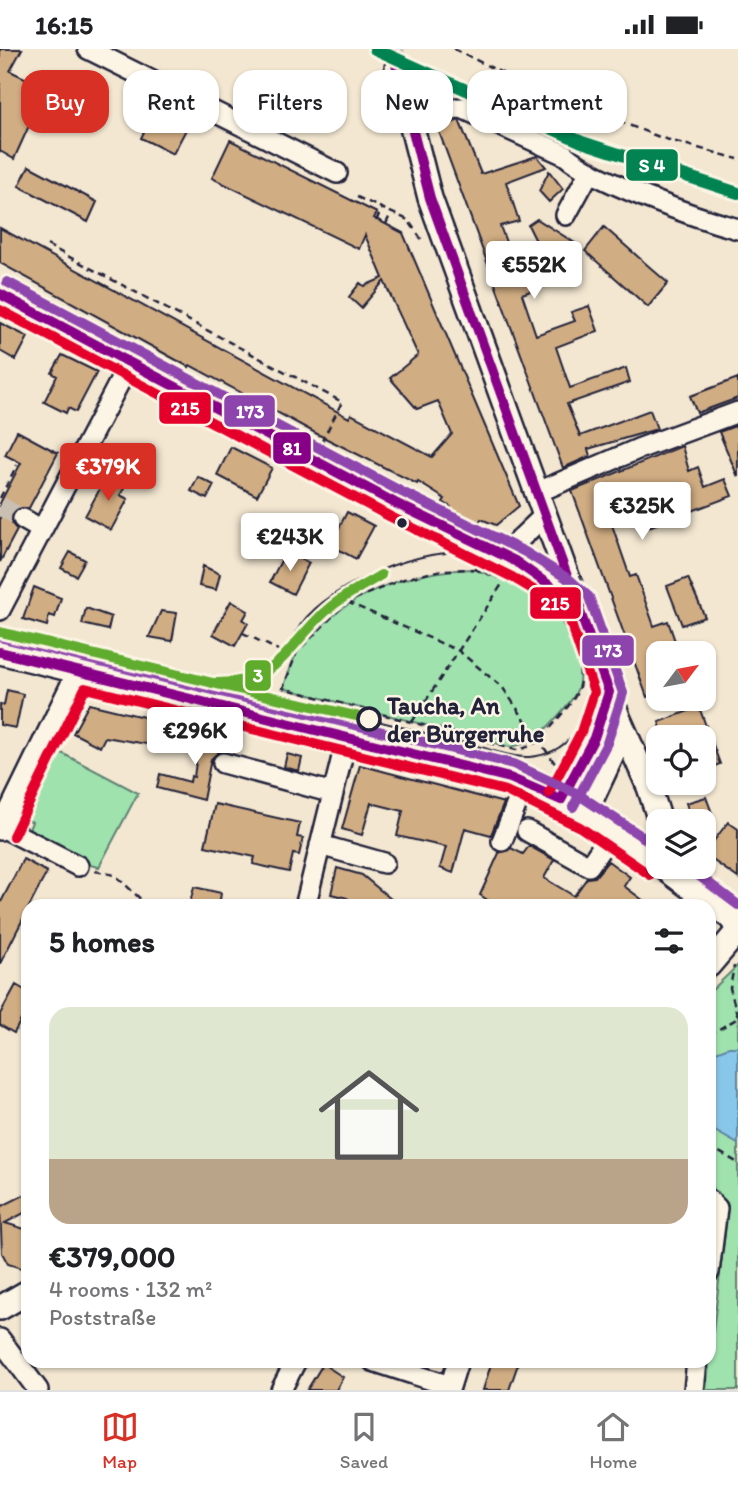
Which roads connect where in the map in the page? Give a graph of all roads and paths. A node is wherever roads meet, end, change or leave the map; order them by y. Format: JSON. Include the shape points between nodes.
{"nodes":[{"id":1,"x":88,"y":49,"type":"edge"},
{"id":2,"x":454,"y":49,"type":"edge"},
{"id":3,"x":397,"y":68,"type":"tunnel mouth"},
{"id":4,"x":453,"y":108,"type":"edge"},
{"id":5,"x":738,"y":159,"type":"edge"},
{"id":6,"x":590,"y":171,"type":"junction"},
{"id":7,"x":337,"y":173,"type":"dead end"},
{"id":8,"x":357,"y":197,"type":"dead end"},
{"id":9,"x":382,"y":208,"type":"junction"},
{"id":10,"x":391,"y":213,"type":"junction"},
{"id":11,"x":566,"y":215,"type":"dead end"},
{"id":12,"x":376,"y":221,"type":"dead end"},
{"id":13,"x":386,"y":224,"type":"dead end"},
{"id":14,"x":738,"y":229,"type":"edge"},
{"id":15,"x":47,"y":245,"type":"dead end"},
{"id":16,"x":430,"y":253,"type":"dead end"},
{"id":17,"x":118,"y":285,"type":"junction"},
{"id":18,"x":115,"y":289,"type":"dead end"},
{"id":19,"x":0,"y":294,"type":"edge"},
{"id":20,"x":219,"y":337,"type":"junction"},
{"id":21,"x":216,"y":343,"type":"dead end"},
{"id":22,"x":130,"y":362,"type":"junction"},
{"id":23,"x":738,"y":412,"type":"edge"},
{"id":24,"x":320,"y":445,"type":"dead end"},
{"id":25,"x":17,"y":465,"type":"dead end"},
{"id":26,"x":538,"y":492,"type":"junction"},
{"id":27,"x":0,"y":498,"type":"edge"},
{"id":28,"x":546,"y":514,"type":"junction"},
{"id":29,"x":23,"y":519,"type":"tunnel mouth"},
{"id":30,"x":42,"y":530,"type":"junction"},
{"id":31,"x":507,"y":566,"type":"junction"},
{"id":32,"x":347,"y":602,"type":"junction"},
{"id":33,"x":580,"y":607,"type":"junction"},
{"id":34,"x":0,"y":610,"type":"edge"},
{"id":35,"x":243,"y":633,"type":"dead end"},
{"id":36,"x":278,"y":650,"type":"dead end"},
{"id":37,"x":460,"y":651,"type":"junction"},
{"id":38,"x":0,"y":652,"type":"edge"},
{"id":39,"x":77,"y":672,"type":"junction"},
{"id":40,"x":609,"y":692,"type":"junction"},
{"id":41,"x":618,"y":717,"type":"junction"},
{"id":42,"x":412,"y":722,"type":"junction"},
{"id":43,"x":346,"y":737,"type":"junction"},
{"id":44,"x":539,"y":742,"type":"junction"},
{"id":45,"x":223,"y":763,"type":"dead end"},
{"id":46,"x":558,"y":768,"type":"dead end"},
{"id":47,"x":525,"y":783,"type":"junction"},
{"id":48,"x":333,"y":793,"type":"junction"},
{"id":49,"x":561,"y":800,"type":"junction"},
{"id":50,"x":656,"y":809,"type":"edge"},
{"id":51,"x":585,"y":813,"type":"junction"},
{"id":52,"x":1,"y":828,"type":"edge"},
{"id":53,"x":527,"y":831,"type":"dead end"},
{"id":54,"x":613,"y":831,"type":"junction"},
{"id":55,"x":502,"y":841,"type":"dead end"},
{"id":56,"x":320,"y":845,"type":"junction"},
{"id":57,"x":646,"y":854,"type":"edge"},
{"id":58,"x":384,"y":863,"type":"dead end"},
{"id":59,"x":78,"y":866,"type":"joint"},
{"id":60,"x":680,"y":879,"type":"edge"},
{"id":61,"x":141,"y":899,"type":"edge"},
{"id":62,"x":307,"y":899,"type":"edge"},
{"id":63,"x":707,"y":899,"type":"edge"},
{"id":64,"x":716,"y":906,"type":"edge"},
{"id":65,"x":738,"y":923,"type":"edge"},
{"id":66,"x":738,"y":931,"type":"edge"},
{"id":67,"x":716,"y":957,"type":"edge"},
{"id":68,"x":738,"y":970,"type":"edge"},
{"id":69,"x":716,"y":1031,"type":"edge"},
{"id":70,"x":716,"y":1150,"type":"edge"},
{"id":71,"x":738,"y":1163,"type":"edge"},
{"id":72,"x":21,"y":1296,"type":"edge"},
{"id":73,"x":0,"y":1308,"type":"edge"},
{"id":74,"x":0,"y":1339,"type":"edge"},
{"id":75,"x":21,"y":1367,"type":"edge"},
{"id":76,"x":22,"y":1368,"type":"edge"},
{"id":77,"x":292,"y":1368,"type":"edge"},
{"id":78,"x":393,"y":1368,"type":"edge"},
{"id":79,"x":456,"y":1368,"type":"edge"},
{"id":80,"x":696,"y":1368,"type":"edge"},
{"id":81,"x":449,"y":1388,"type":"edge"},
{"id":82,"x":38,"y":1390,"type":"edge"},
{"id":83,"x":281,"y":1390,"type":"edge"},
{"id":84,"x":694,"y":1390,"type":"edge"}],
"edges":[{"from":1,"to":7,"type":"street"},
{"from":2,"to":5,"type":"path","via":[[481,65],[662,138]]},
{"from":3,"to":26,"type":"main road","via":[[430,198]]},
{"from":4,"to":6,"type":"street","via":[[462,108],[565,155]]},
{"from":6,"to":11,"type":"street"},
{"from":6,"to":14,"type":"street"},
{"from":8,"to":9,"type":"path"},
{"from":9,"to":10,"type":"path"},
{"from":9,"to":12,"type":"path"},
{"from":10,"to":13,"type":"path"},
{"from":10,"to":16,"type":"path","via":[[408,220]]},
{"from":15,"to":17,"type":"path"},
{"from":17,"to":18,"type":"path"},
{"from":17,"to":20,"type":"path"},
{"from":19,"to":22,"type":"street"},
{"from":20,"to":21,"type":"path"},
{"from":20,"to":24,"type":"path","via":[[342,402]]},
{"from":22,"to":30,"type":"street"},
{"from":22,"to":31,"type":"street"},
{"from":23,"to":26,"type":"street"},
{"from":25,"to":27,"type":"path"},
{"from":26,"to":28,"type":"main road"},
{"from":28,"to":31,"type":"street"},
{"from":28,"to":33,"type":"main road"},
{"from":29,"to":30,"type":"street"},
{"from":30,"to":34,"type":"street"},
{"from":31,"to":32,"type":"path","via":[[442,570],[404,579]]},
{"from":31,"to":33,"type":"street","via":[[562,591]]},
{"from":31,"to":37,"type":"path"},
{"from":31,"to":44,"type":"path","via":[[553,608],[572,635],[582,675],[578,694]]},
{"from":32,"to":37,"type":"path"},
{"from":32,"to":42,"type":"path","via":[[297,652],[284,688]]},
{"from":33,"to":40,"type":"main road"},
{"from":35,"to":36,"type":"path"},
{"from":37,"to":42,"type":"path"},
{"from":37,"to":44,"type":"path","via":[[503,688]]},
{"from":38,"to":39,"type":"main road"},
{"from":39,"to":43,"type":"main road"},
{"from":39,"to":52,"type":"street"},
{"from":40,"to":41,"type":"main road"},
{"from":40,"to":49,"type":"main road","via":[[594,738]]},
{"from":41,"to":50,"type":"main road"},
{"from":41,"to":51,"type":"main road","via":[[615,745]]},
{"from":42,"to":44,"type":"path","via":[[516,750]]},
{"from":43,"to":47,"type":"main road"},
{"from":43,"to":48,"type":"street"},
{"from":44,"to":46,"type":"path"},
{"from":45,"to":48,"type":"street"},
{"from":47,"to":49,"type":"main road"},
{"from":47,"to":55,"type":"street"},
{"from":48,"to":56,"type":"street"},
{"from":49,"to":51,"type":"main road"},
{"from":51,"to":54,"type":"main road"},
{"from":52,"to":59,"type":"street"},
{"from":53,"to":54,"type":"street","via":[[589,866]]},
{"from":54,"to":57,"type":"main road"},
{"from":56,"to":58,"type":"street"},
{"from":56,"to":62,"type":"street"},
{"from":59,"to":61,"type":"path","via":[[116,875]]},
{"from":60,"to":63,"type":"main road"},
{"from":64,"to":65,"type":"main road"},
{"from":66,"to":67,"type":"main road"},
{"from":68,"to":69,"type":"path","via":[[735,965],[730,988],[738,1017]]},
{"from":70,"to":71,"type":"path"},
{"from":72,"to":73,"type":"main road"},
{"from":74,"to":75,"type":"street"},
{"from":76,"to":82,"type":"street"},
{"from":77,"to":83,"type":"street"},
{"from":78,"to":81,"type":"street"},
{"from":79,"to":81,"type":"street"},
{"from":80,"to":84,"type":"street"}]}
